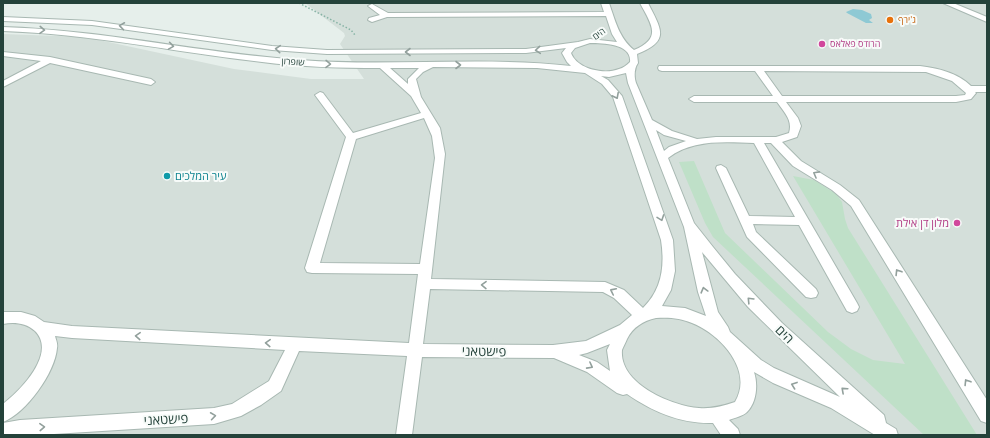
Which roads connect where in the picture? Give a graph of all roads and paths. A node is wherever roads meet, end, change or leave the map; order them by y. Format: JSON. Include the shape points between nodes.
{"nodes":[{"id":1,"x":299,"y":3,"type":"edge"},
{"id":2,"x":605,"y":3,"type":"edge"},
{"id":3,"x":644,"y":3,"type":"edge"},
{"id":4,"x":947,"y":3,"type":"edge"},
{"id":5,"x":372,"y":6,"type":"dead end"},
{"id":6,"x":608,"y":14,"type":"junction"},
{"id":7,"x":386,"y":15,"type":"junction"},
{"id":8,"x":3,"y":19,"type":"edge"},
{"id":9,"x":372,"y":20,"type":"dead end"},
{"id":10,"x":987,"y":20,"type":"edge"},
{"id":11,"x":3,"y":29,"type":"edge"},
{"id":12,"x":607,"y":29,"type":"junction"},
{"id":13,"x":581,"y":43,"type":"junction"},
{"id":14,"x":630,"y":51,"type":"junction"},
{"id":15,"x":360,"y":53,"type":"junction"},
{"id":16,"x":3,"y":54,"type":"edge"},
{"id":17,"x":50,"y":60,"type":"junction"},
{"id":18,"x":381,"y":64,"type":"junction"},
{"id":19,"x":435,"y":64,"type":"junction"},
{"id":20,"x":632,"y":66,"type":"junction"},
{"id":21,"x":662,"y":68,"type":"dead end"},
{"id":22,"x":757,"y":68,"type":"junction"},
{"id":23,"x":587,"y":71,"type":"junction"},
{"id":24,"x":151,"y":82,"type":"dead end"},
{"id":25,"x":3,"y":84,"type":"edge"},
{"id":26,"x":969,"y":89,"type":"junction"},
{"id":27,"x":987,"y":89,"type":"edge"},
{"id":28,"x":320,"y":95,"type":"dead end"},
{"id":29,"x":415,"y":95,"type":"junction"},
{"id":30,"x":779,"y":98,"type":"junction"},
{"id":31,"x":694,"y":99,"type":"dead end"},
{"id":32,"x":427,"y":114,"type":"junction"},
{"id":33,"x":647,"y":121,"type":"junction"},
{"id":34,"x":351,"y":137,"type":"junction"},
{"id":35,"x":758,"y":140,"type":"junction"},
{"id":36,"x":774,"y":140,"type":"junction"},
{"id":37,"x":698,"y":141,"type":"junction"},
{"id":38,"x":663,"y":161,"type":"junction"},
{"id":39,"x":721,"y":168,"type":"dead end"},
{"id":40,"x":745,"y":220,"type":"junction"},
{"id":41,"x":804,"y":222,"type":"junction"},
{"id":42,"x":688,"y":223,"type":"junction"},
{"id":43,"x":426,"y":269,"type":"junction"},
{"id":44,"x":424,"y":284,"type":"junction"},
{"id":45,"x":811,"y":293,"type":"dead end"},
{"id":46,"x":852,"y":307,"type":"dead end"},
{"id":47,"x":644,"y":315,"type":"junction"},
{"id":48,"x":3,"y":318,"type":"edge"},
{"id":49,"x":44,"y":328,"type":"junction"},
{"id":50,"x":626,"y":328,"type":"junction"},
{"id":51,"x":731,"y":342,"type":"junction"},
{"id":52,"x":295,"y":344,"type":"junction"},
{"id":53,"x":416,"y":350,"type":"junction"},
{"id":54,"x":553,"y":352,"type":"junction"},
{"id":55,"x":630,"y":394,"type":"junction"},
{"id":56,"x":3,"y":414,"type":"edge"},
{"id":57,"x":987,"y":415,"type":"edge"},
{"id":58,"x":727,"y":429,"type":"edge"},
{"id":59,"x":3,"y":431,"type":"edge"},
{"id":60,"x":404,"y":435,"type":"edge"},
{"id":61,"x":890,"y":435,"type":"edge"},
{"id":62,"x":894,"y":435,"type":"edge"}],
"edges":[{"from":1,"to":15,"type":"path","via":[[351,30]]},
{"from":2,"to":6,"type":"street","name":"הים"},
{"from":3,"to":14,"type":"street","via":[[657,30],[657,36],[649,46]]},
{"from":4,"to":10,"type":"street"},
{"from":5,"to":7,"type":"street"},
{"from":6,"to":7,"type":"street"},
{"from":6,"to":12,"type":"street","name":"הים"},
{"from":7,"to":9,"type":"street"},
{"from":15,"to":8,"type":"street","name":"שופרון","one_way":true,"via":[[272,48],[92,23]]},
{"from":11,"to":18,"type":"street","name":"שופרון","one_way":true,"via":[[98,35],[275,61]]},
{"from":12,"to":13,"type":"street","name":"הים"},
{"from":12,"to":14,"type":"street","name":"הים"},
{"from":13,"to":14,"type":"street","via":[[605,41]]},
{"from":13,"to":15,"type":"street","name":"שופרון","one_way":true,"via":[[526,52]]},
{"from":13,"to":23,"type":"street","via":[[569,50],[567,57],[573,64]]},
{"from":14,"to":20,"type":"street","name":"הים","via":[[635,58]]},
{"from":16,"to":17,"type":"street"},
{"from":17,"to":24,"type":"street"},
{"from":17,"to":25,"type":"street"},
{"from":18,"to":19,"type":"street","name":"שופרון"},
{"from":18,"to":29,"type":"street"},
{"from":19,"to":23,"type":"street","name":"שופרון","one_way":true,"via":[[536,65]]},
{"from":19,"to":29,"type":"street","via":[[420,70],[414,76],[412,82]]},
{"from":20,"to":23,"type":"street","name":"שופרון","via":[[612,73]]},
{"from":20,"to":33,"type":"street","name":"הים","via":[[631,81]]},
{"from":21,"to":22,"type":"street"},
{"from":22,"to":26,"type":"street","via":[[925,69],[949,76]]},
{"from":22,"to":30,"type":"street"},
{"from":23,"to":47,"type":"street","one_way":true,"via":[[605,82],[617,96],[667,240],[670,262],[667,283],[660,299]]},
{"from":26,"to":27,"type":"street"},
{"from":26,"to":30,"type":"street","via":[[971,95],[961,99]]},
{"from":28,"to":34,"type":"street"},
{"from":29,"to":32,"type":"street"},
{"from":30,"to":31,"type":"street"},
{"from":30,"to":36,"type":"street","via":[[793,118],[796,129],[791,137]]},
{"from":32,"to":34,"type":"street"},
{"from":32,"to":43,"type":"street","via":[[437,136],[440,158]]},
{"from":33,"to":37,"type":"street","via":[[673,135]]},
{"from":33,"to":38,"type":"street","name":"הים"},
{"from":34,"to":43,"type":"street","via":[[312,268]]},
{"from":35,"to":36,"type":"street"},
{"from":35,"to":37,"type":"street"},
{"from":35,"to":41,"type":"street"},
{"from":57,"to":36,"type":"street","one_way":true,"via":[[855,203],[828,181],[800,165]]},
{"from":37,"to":38,"type":"street","via":[[674,147],[663,157]]},
{"from":38,"to":42,"type":"street","name":"הים"},
{"from":39,"to":40,"type":"street"},
{"from":40,"to":41,"type":"street"},
{"from":40,"to":45,"type":"street","via":[[763,247]]},
{"from":41,"to":46,"type":"street"},
{"from":51,"to":42,"type":"street","name":"הים","one_way":true,"via":[[712,314],[708,303]]},
{"from":62,"to":42,"type":"street","name":"הים","one_way":true,"via":[[752,302],[716,262]]},
{"from":43,"to":44,"type":"street"},
{"from":47,"to":44,"type":"street","one_way":true,"via":[[619,294],[605,287]]},
{"from":44,"to":53,"type":"street"},
{"from":47,"to":50,"type":"street"},
{"from":47,"to":51,"type":"street","via":[[673,312],[692,316],[711,325]]},
{"from":48,"to":49,"type":"street","name":"פישטאני","via":[[30,320]]},
{"from":52,"to":49,"type":"street","name":"פישטאני","one_way":true,"via":[[72,332]]},
{"from":49,"to":56,"type":"street","via":[[50,343],[47,362],[35,384]]},
{"from":50,"to":54,"type":"street","name":"פישטאני","via":[[594,345]]},
{"from":50,"to":55,"type":"street","via":[[617,341],[615,358],[619,376]]},
{"from":51,"to":58,"type":"street","via":[[748,372],[748,390],[746,399]]},
{"from":61,"to":51,"type":"street","name":"הים","one_way":true,"via":[[846,408],[768,373],[751,362]]},
{"from":52,"to":53,"type":"street","name":"פישטאני"},
{"from":59,"to":52,"type":"street","name":"פישטאני","one_way":true,"via":[[214,416],[235,411],[275,386]]},
{"from":53,"to":54,"type":"street","name":"פישטאני"},
{"from":53,"to":60,"type":"street"},
{"from":54,"to":55,"type":"street","name":"פישטאני","one_way":true,"via":[[592,367]]},
{"from":55,"to":58,"type":"street","via":[[656,416],[678,425]]}]}
